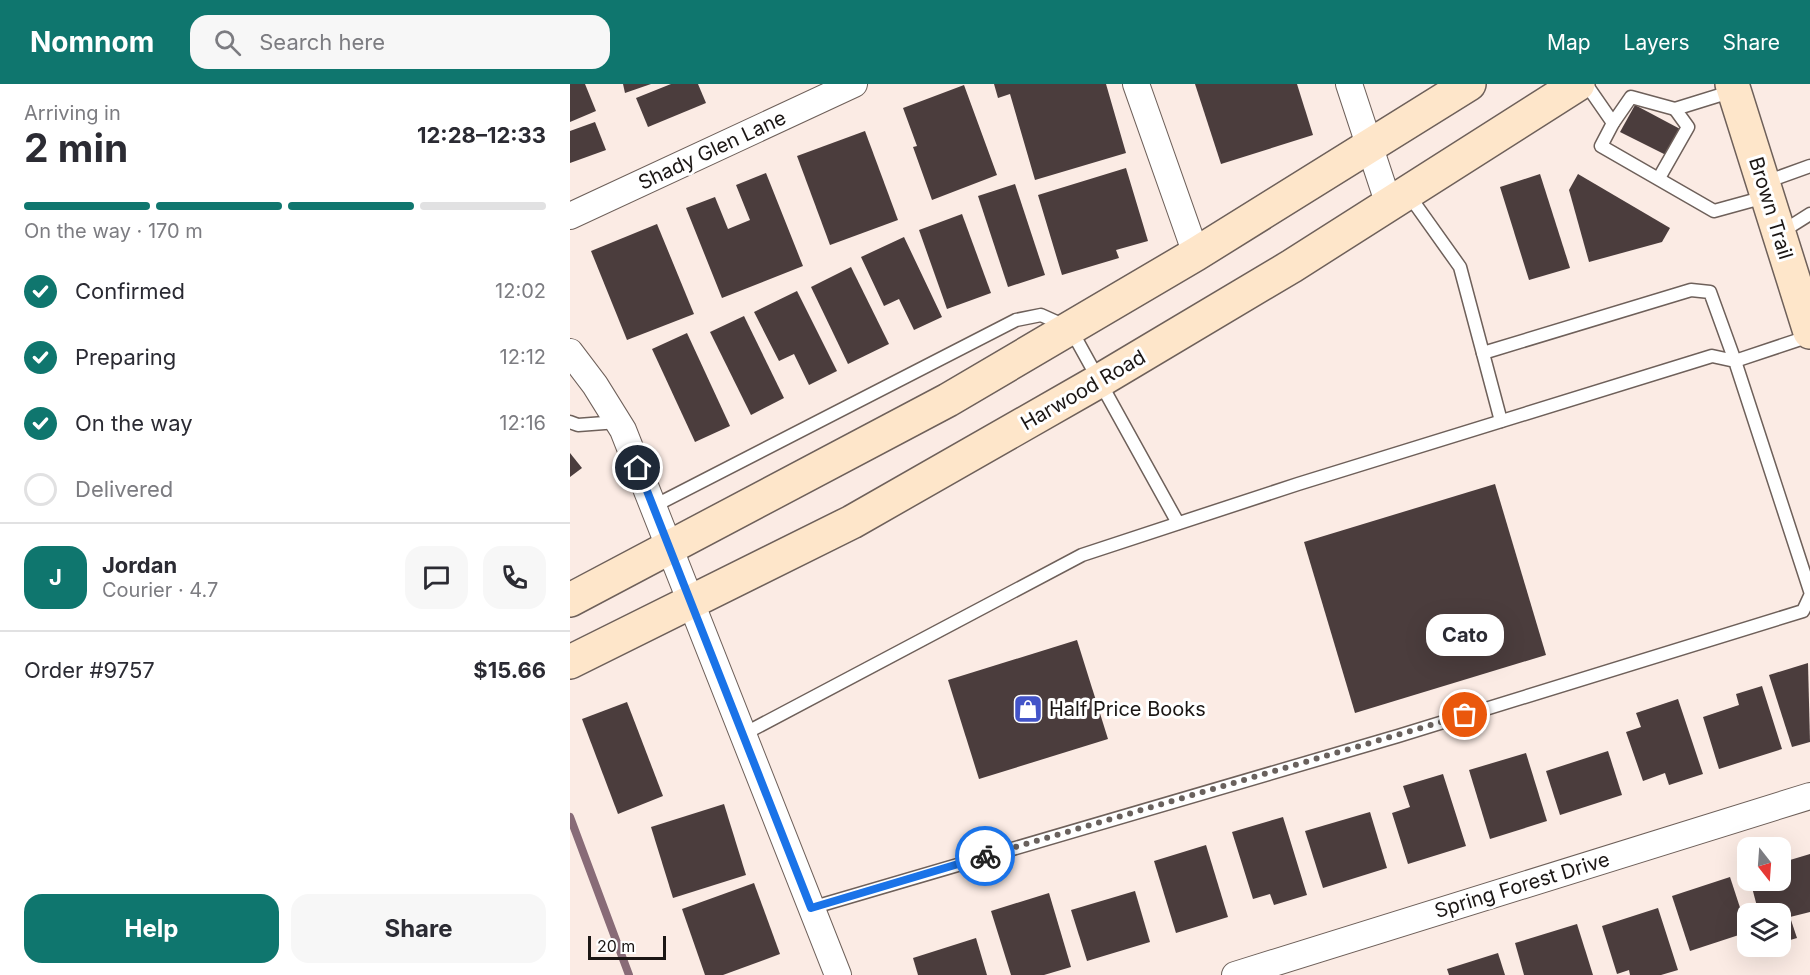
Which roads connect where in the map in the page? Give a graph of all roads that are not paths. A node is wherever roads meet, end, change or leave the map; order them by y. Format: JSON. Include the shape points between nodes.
{"nodes":[{"id":1,"x":854,"y":84,"type":"edge"},
{"id":2,"x":1136,"y":84,"type":"edge"},
{"id":3,"x":1349,"y":84,"type":"edge"},
{"id":4,"x":1469,"y":84,"type":"edge"},
{"id":5,"x":1578,"y":84,"type":"edge"},
{"id":6,"x":1586,"y":84,"type":"edge"},
{"id":7,"x":1733,"y":87,"type":"edge"},
{"id":8,"x":1675,"y":109,"type":"junction"},
{"id":9,"x":1613,"y":123,"type":"junction"},
{"id":10,"x":1369,"y":145,"type":"junction"},
{"id":11,"x":1810,"y":166,"type":"edge"},
{"id":12,"x":1659,"y":178,"type":"junction"},
{"id":13,"x":1765,"y":190,"type":"junction"},
{"id":14,"x":1398,"y":199,"type":"junction"},
{"id":15,"x":1810,"y":214,"type":"edge"},
{"id":16,"x":570,"y":216,"type":"edge"},
{"id":17,"x":1779,"y":233,"type":"junction"},
{"id":18,"x":1196,"y":254,"type":"junction"},
{"id":19,"x":1070,"y":328,"type":"junction"},
{"id":20,"x":1810,"y":331,"type":"edge"},
{"id":21,"x":570,"y":352,"type":"edge"},
{"id":22,"x":1483,"y":353,"type":"junction"},
{"id":23,"x":1735,"y":361,"type":"junction"},
{"id":24,"x":1100,"y":381,"type":"junction"},
{"id":25,"x":1501,"y":421,"type":"junction"},
{"id":26,"x":570,"y":422,"type":"edge"},
{"id":27,"x":618,"y":422,"type":"junction"},
{"id":28,"x":654,"y":506,"type":"junction"},
{"id":29,"x":1178,"y":523,"type":"junction"},
{"id":30,"x":671,"y":548,"type":"junction"},
{"id":31,"x":1810,"y":597,"type":"edge"},
{"id":32,"x":570,"y":600,"type":"edge"},
{"id":33,"x":692,"y":602,"type":"junction"},
{"id":34,"x":570,"y":662,"type":"edge"},
{"id":35,"x":742,"y":735,"type":"junction"},
{"id":36,"x":1810,"y":796,"type":"edge"},
{"id":37,"x":811,"y":908,"type":"junction"},
{"id":38,"x":838,"y":975,"type":"edge"},
{"id":39,"x":1235,"y":975,"type":"edge"}],
"edges":[{"from":1,"to":16,"type":"street","name":"Shady Glen Lane"},
{"from":2,"to":18,"type":"street"},
{"from":3,"to":10,"type":"street"},
{"from":4,"to":10,"type":"main road"},
{"from":5,"to":14,"type":"main road","name":"Harwood Road"},
{"from":6,"to":9,"type":"lane"},
{"from":7,"to":8,"type":"lane"},
{"from":7,"to":13,"type":"main road","name":"Brown Trail"},
{"from":8,"to":9,"type":"lane","via":[[1630,97]]},
{"from":8,"to":12,"type":"lane","via":[[1688,127]]},
{"from":9,"to":12,"type":"lane","via":[[1601,146]]},
{"from":10,"to":14,"type":"street"},
{"from":10,"to":18,"type":"main road"},
{"from":11,"to":13,"type":"lane"},
{"from":12,"to":13,"type":"lane","via":[[1714,211]]},
{"from":13,"to":17,"type":"main road","name":"Brown Trail"},
{"from":14,"to":22,"type":"lane","via":[[1460,267]]},
{"from":14,"to":24,"type":"main road","name":"Harwood Road"},
{"from":15,"to":17,"type":"lane"},
{"from":17,"to":20,"type":"main road","name":"Brown Trail"},
{"from":18,"to":19,"type":"main road"},
{"from":19,"to":24,"type":"lane"},
{"from":19,"to":28,"type":"lane","via":[[1041,315],[1016,320]]},
{"from":19,"to":30,"type":"main road","via":[[948,400]]},
{"from":20,"to":23,"type":"lane"},
{"from":21,"to":27,"type":"street"},
{"from":22,"to":23,"type":"lane","via":[[1691,290],[1710,292]]},
{"from":22,"to":25,"type":"lane"},
{"from":23,"to":25,"type":"lane","via":[[1712,356]]},
{"from":23,"to":31,"type":"lane"},
{"from":24,"to":29,"type":"lane"},
{"from":24,"to":33,"type":"main road","name":"Harwood Road","via":[[852,522]]},
{"from":25,"to":29,"type":"lane"},
{"from":26,"to":27,"type":"lane"},
{"from":27,"to":28,"type":"street"},
{"from":28,"to":30,"type":"street"},
{"from":29,"to":35,"type":"lane","via":[[1082,555]]},
{"from":30,"to":32,"type":"main road"},
{"from":30,"to":33,"type":"street"},
{"from":31,"to":37,"type":"lane","via":[[1803,611],[1420,729]]},
{"from":33,"to":34,"type":"main road","name":"Harwood Road"},
{"from":33,"to":35,"type":"street"},
{"from":35,"to":37,"type":"street"},
{"from":36,"to":39,"type":"street","name":"Spring Forest Drive"},
{"from":37,"to":38,"type":"street"}]}
